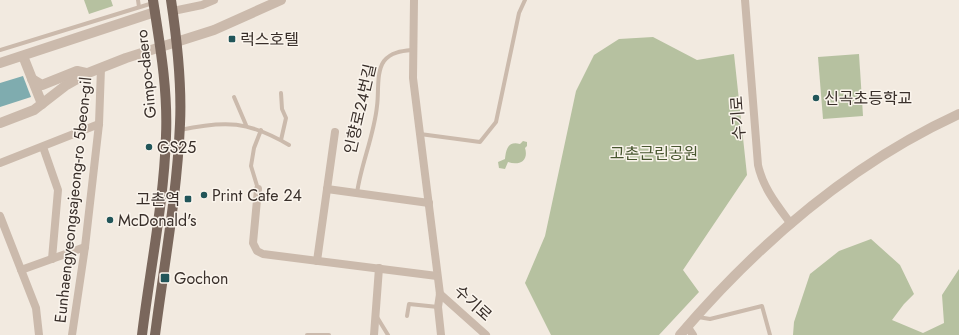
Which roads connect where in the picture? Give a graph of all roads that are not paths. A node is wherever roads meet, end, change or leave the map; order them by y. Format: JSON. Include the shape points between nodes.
{"nodes":[{"id":1,"x":138,"y":0,"type":"edge"},
{"id":2,"x":171,"y":0,"type":"edge"},
{"id":3,"x":214,"y":0,"type":"edge"},
{"id":4,"x":414,"y":0,"type":"edge"},
{"id":5,"x":525,"y":0,"type":"edge"},
{"id":6,"x":745,"y":0,"type":"edge"},
{"id":7,"x":278,"y":1,"type":"edge"},
{"id":8,"x":153,"y":5,"type":"edge"},
{"id":9,"x":139,"y":7,"type":"junction"},
{"id":10,"x":173,"y":11,"type":"junction"},
{"id":11,"x":176,"y":42,"type":"junction"},
{"id":12,"x":161,"y":48,"type":"junction"},
{"id":13,"x":0,"y":50,"type":"edge"},
{"id":14,"x":412,"y":50,"type":"junction"},
{"id":15,"x":23,"y":56,"type":"junction"},
{"id":16,"x":0,"y":63,"type":"edge"},
{"id":17,"x":101,"y":68,"type":"junction"},
{"id":18,"x":88,"y":73,"type":"junction"},
{"id":19,"x":32,"y":79,"type":"junction"},
{"id":20,"x":281,"y":92,"type":"dead end"},
{"id":21,"x":234,"y":97,"type":"dead end"},
{"id":22,"x":42,"y":104,"type":"junction"},
{"id":23,"x":959,"y":114,"type":"edge"},
{"id":24,"x":0,"y":123,"type":"edge"},
{"id":25,"x":99,"y":124,"type":"junction"},
{"id":26,"x":246,"y":125,"type":"junction"},
{"id":27,"x":180,"y":130,"type":"junction"},
{"id":28,"x":261,"y":130,"type":"junction"},
{"id":29,"x":335,"y":132,"type":"dead end"},
{"id":30,"x":420,"y":134,"type":"junction"},
{"id":31,"x":281,"y":140,"type":"junction"},
{"id":32,"x":289,"y":145,"type":"dead end"},
{"id":33,"x":43,"y":147,"type":"junction"},
{"id":34,"x":0,"y":163,"type":"edge"},
{"id":35,"x":258,"y":189,"type":"joint"},
{"id":36,"x":326,"y":189,"type":"junction"},
{"id":37,"x":357,"y":193,"type":"junction"},
{"id":38,"x":428,"y":203,"type":"junction"},
{"id":39,"x":0,"y":216,"type":"edge"},
{"id":40,"x":791,"y":224,"type":"junction"},
{"id":41,"x":85,"y":247,"type":"junction"},
{"id":42,"x":52,"y":259,"type":"junction"},
{"id":43,"x":317,"y":261,"type":"junction"},
{"id":44,"x":379,"y":268,"type":"junction"},
{"id":45,"x":22,"y":270,"type":"junction"},
{"id":46,"x":437,"y":276,"type":"junction"},
{"id":47,"x":440,"y":294,"type":"junction"},
{"id":48,"x":438,"y":307,"type":"junction"},
{"id":49,"x":376,"y":315,"type":"junction"},
{"id":50,"x":407,"y":316,"type":"dead end"},
{"id":51,"x":696,"y":317,"type":"junction"},
{"id":52,"x":687,"y":326,"type":"junction"},
{"id":53,"x":40,"y":335,"type":"edge"},
{"id":54,"x":72,"y":335,"type":"edge"},
{"id":55,"x":142,"y":335,"type":"edge"},
{"id":56,"x":155,"y":335,"type":"edge"},
{"id":57,"x":307,"y":335,"type":"edge"},
{"id":58,"x":329,"y":335,"type":"edge"},
{"id":59,"x":374,"y":335,"type":"edge"},
{"id":60,"x":388,"y":335,"type":"edge"},
{"id":61,"x":441,"y":335,"type":"edge"},
{"id":62,"x":486,"y":335,"type":"edge"},
{"id":63,"x":680,"y":335,"type":"edge"},
{"id":64,"x":693,"y":335,"type":"edge"},
{"id":65,"x":770,"y":335,"type":"edge"}],
"edges":[{"from":1,"to":9,"type":"lane"},
{"from":2,"to":10,"type":"main road","name":"Gimpo-daero"},
{"from":3,"to":10,"type":"street"},
{"from":4,"to":14,"type":"street"},
{"from":5,"to":30,"type":"lane","via":[[519,13],[496,122],[480,142]]},
{"from":6,"to":40,"type":"street","name":"수기로","via":[[758,165],[767,190]]},
{"from":7,"to":11,"type":"street","via":[[229,24]]},
{"from":8,"to":9,"type":"lane"},
{"from":8,"to":12,"type":"main road","name":"Gimpo-daero"},
{"from":8,"to":15,"type":"street"},
{"from":9,"to":13,"type":"lane"},
{"from":10,"to":11,"type":"main road","name":"Gimpo-daero"},
{"from":11,"to":12,"type":"street"},
{"from":11,"to":27,"type":"main road","name":"Gimpo-daero"},
{"from":12,"to":17,"type":"street"},
{"from":12,"to":55,"type":"main road","name":"Gimpo-daero","via":[[166,110],[165,164]]},
{"from":14,"to":30,"type":"street","via":[[414,95]]},
{"from":14,"to":37,"type":"lane","name":"인향로24번길","via":[[391,55],[382,65],[375,120],[362,164]]},
{"from":15,"to":16,"type":"street"},
{"from":15,"to":19,"type":"street"},
{"from":17,"to":18,"type":"street"},
{"from":17,"to":25,"type":"street","name":"Eunhaengyeongsajeong-ro 5beon-gil"},
{"from":18,"to":19,"type":"street","via":[[77,71],[42,84]]},
{"from":18,"to":22,"type":"street"},
{"from":19,"to":22,"type":"street"},
{"from":20,"to":31,"type":"lane","via":[[282,109],[286,118]]},
{"from":21,"to":26,"type":"lane"},
{"from":22,"to":24,"type":"street"},
{"from":23,"to":40,"type":"street","via":[[932,126],[878,158]]},
{"from":25,"to":33,"type":"street"},
{"from":25,"to":41,"type":"street","name":"Eunhaengyeongsajeong-ro 5beon-gil"},
{"from":26,"to":27,"type":"lane","via":[[197,126]]},
{"from":26,"to":28,"type":"lane"},
{"from":27,"to":56,"type":"main road","name":"Gimpo-daero","via":[[176,180]]},
{"from":28,"to":31,"type":"lane"},
{"from":28,"to":35,"type":"lane","via":[[251,166]]},
{"from":29,"to":36,"type":"street"},
{"from":30,"to":38,"type":"street"},
{"from":31,"to":32,"type":"lane"},
{"from":33,"to":34,"type":"street"},
{"from":33,"to":42,"type":"street","via":[[58,190]]},
{"from":35,"to":43,"type":"street","via":[[254,248],[263,254]]},
{"from":36,"to":37,"type":"street"},
{"from":36,"to":43,"type":"street"},
{"from":37,"to":38,"type":"street"},
{"from":38,"to":46,"type":"street"},
{"from":39,"to":45,"type":"street"},
{"from":40,"to":51,"type":"street","via":[[748,261]]},
{"from":41,"to":42,"type":"street"},
{"from":41,"to":54,"type":"street","name":"Eunhaengyeongsajeong-ro 5beon-gil"},
{"from":42,"to":45,"type":"street"},
{"from":43,"to":44,"type":"street"},
{"from":44,"to":46,"type":"street"},
{"from":44,"to":49,"type":"street"},
{"from":45,"to":53,"type":"street","via":[[36,308]]},
{"from":46,"to":47,"type":"street"},
{"from":47,"to":48,"type":"street"},
{"from":47,"to":62,"type":"street","name":"수기로"},
{"from":48,"to":50,"type":"lane","via":[[409,304]]},
{"from":48,"to":61,"type":"street"},
{"from":49,"to":59,"type":"street"},
{"from":49,"to":60,"type":"lane"},
{"from":51,"to":52,"type":"street"},
{"from":51,"to":65,"type":"lane","via":[[710,319],[762,306]]},
{"from":52,"to":63,"type":"street"},
{"from":52,"to":64,"type":"street"},
{"from":57,"to":58,"type":"lane"}]}
